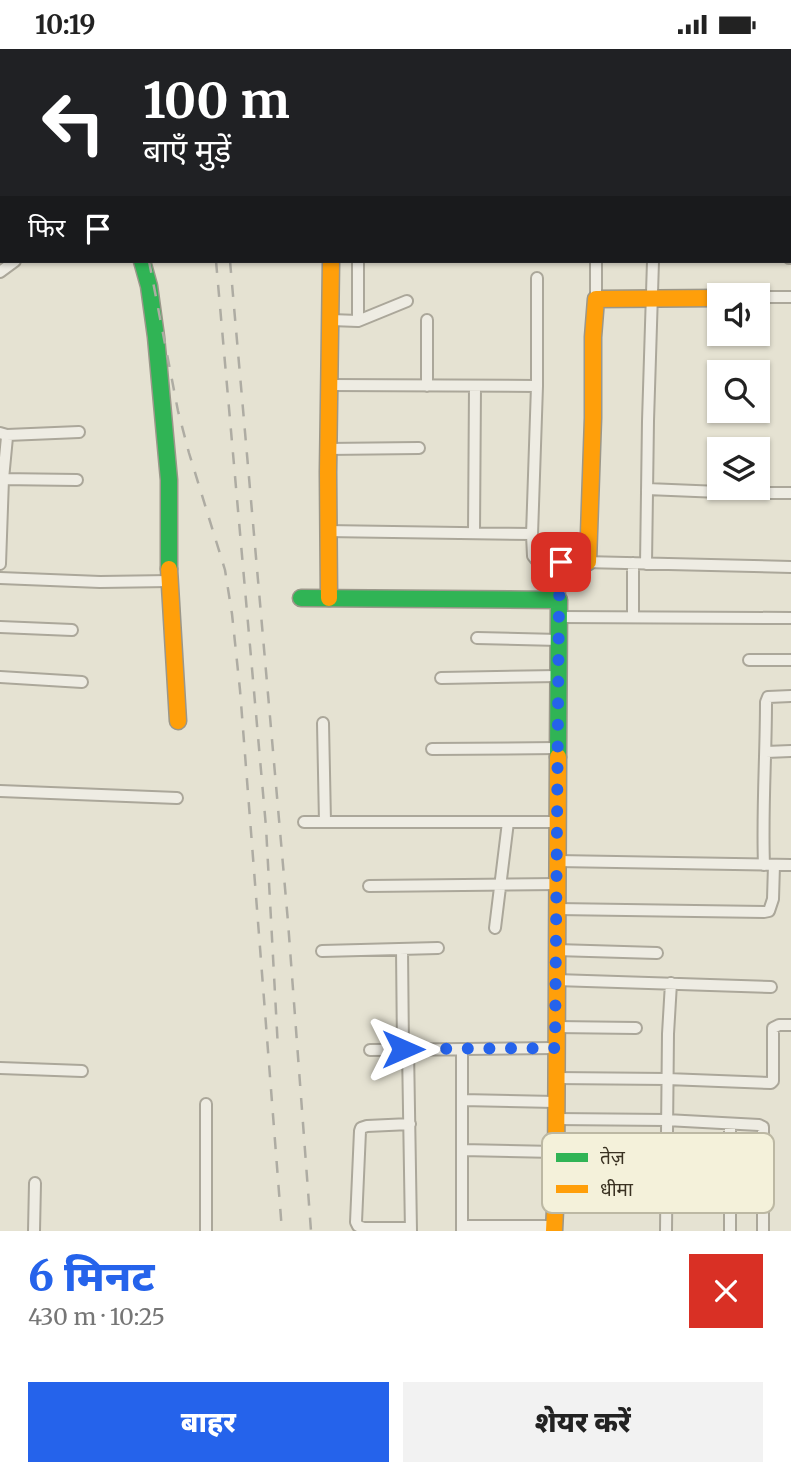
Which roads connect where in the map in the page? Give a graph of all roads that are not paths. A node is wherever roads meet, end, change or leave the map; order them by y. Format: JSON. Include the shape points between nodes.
{"nodes":[{"id":1,"x":143,"y":263,"type":"edge"},
{"id":2,"x":331,"y":263,"type":"edge"},
{"id":3,"x":358,"y":263,"type":"edge"},
{"id":4,"x":596,"y":263,"type":"edge"},
{"id":5,"x":653,"y":263,"type":"edge"},
{"id":6,"x":537,"y":278,"type":"dead end"},
{"id":7,"x":770,"y":297,"type":"edge"},
{"id":8,"x":791,"y":297,"type":"edge"},
{"id":9,"x":652,"y":298,"type":"junction"},
{"id":10,"x":707,"y":298,"type":"edge"},
{"id":11,"x":596,"y":299,"type":"junction"},
{"id":12,"x":407,"y":301,"type":"dead end"},
{"id":13,"x":331,"y":320,"type":"junction"},
{"id":14,"x":427,"y":320,"type":"dead end"},
{"id":15,"x":358,"y":321,"type":"junction"},
{"id":16,"x":330,"y":385,"type":"junction"},
{"id":17,"x":427,"y":386,"type":"junction"},
{"id":18,"x":475,"y":386,"type":"junction"},
{"id":19,"x":537,"y":386,"type":"junction"},
{"id":20,"x":79,"y":432,"type":"dead end"},
{"id":21,"x":3,"y":434,"type":"edge"},
{"id":22,"x":419,"y":448,"type":"dead end"},
{"id":23,"x":327,"y":449,"type":"junction"},
{"id":24,"x":2,"y":479,"type":"edge"},
{"id":25,"x":77,"y":480,"type":"dead end"},
{"id":26,"x":647,"y":489,"type":"junction"},
{"id":27,"x":791,"y":492,"type":"edge"},
{"id":28,"x":326,"y":531,"type":"junction"},
{"id":29,"x":474,"y":533,"type":"junction"},
{"id":30,"x":532,"y":535,"type":"junction"},
{"id":31,"x":561,"y":562,"type":"junction"},
{"id":32,"x":588,"y":562,"type":"junction"},
{"id":33,"x":632,"y":563,"type":"junction"},
{"id":34,"x":646,"y":563,"type":"junction"},
{"id":35,"x":0,"y":564,"type":"edge"},
{"id":36,"x":791,"y":567,"type":"edge"},
{"id":37,"x":0,"y":578,"type":"edge"},
{"id":38,"x":170,"y":581,"type":"junction"},
{"id":39,"x":301,"y":598,"type":"dead end"},
{"id":40,"x":329,"y":598,"type":"junction"},
{"id":41,"x":559,"y":600,"type":"junction"},
{"id":42,"x":559,"y":617,"type":"junction"},
{"id":43,"x":633,"y":617,"type":"junction"},
{"id":44,"x":791,"y":618,"type":"edge"},
{"id":45,"x":0,"y":627,"type":"edge"},
{"id":46,"x":72,"y":630,"type":"dead end"},
{"id":47,"x":477,"y":638,"type":"dead end"},
{"id":48,"x":559,"y":640,"type":"junction"},
{"id":49,"x":749,"y":660,"type":"dead end"},
{"id":50,"x":791,"y":660,"type":"edge"},
{"id":51,"x":558,"y":676,"type":"junction"},
{"id":52,"x":0,"y":677,"type":"edge"},
{"id":53,"x":441,"y":677,"type":"dead end"},
{"id":54,"x":82,"y":682,"type":"dead end"},
{"id":55,"x":791,"y":696,"type":"edge"},
{"id":56,"x":177,"y":721,"type":"dead end"},
{"id":57,"x":323,"y":723,"type":"dead end"},
{"id":58,"x":558,"y":748,"type":"junction"},
{"id":59,"x":432,"y":749,"type":"dead end"},
{"id":60,"x":791,"y":751,"type":"edge"},
{"id":61,"x":766,"y":752,"type":"junction"},
{"id":62,"x":0,"y":791,"type":"edge"},
{"id":63,"x":177,"y":797,"type":"dead end"},
{"id":64,"x":304,"y":822,"type":"dead end"},
{"id":65,"x":326,"y":822,"type":"junction"},
{"id":66,"x":508,"y":822,"type":"junction"},
{"id":67,"x":557,"y":822,"type":"junction"},
{"id":68,"x":557,"y":861,"type":"junction"},
{"id":69,"x":769,"y":865,"type":"junction"},
{"id":70,"x":791,"y":865,"type":"edge"},
{"id":71,"x":500,"y":884,"type":"junction"},
{"id":72,"x":557,"y":884,"type":"junction"},
{"id":73,"x":369,"y":886,"type":"dead end"},
{"id":74,"x":556,"y":909,"type":"junction"},
{"id":75,"x":495,"y":928,"type":"dead end"},
{"id":76,"x":402,"y":949,"type":"junction"},
{"id":77,"x":438,"y":949,"type":"dead end"},
{"id":78,"x":556,"y":950,"type":"junction"},
{"id":79,"x":322,"y":951,"type":"dead end"},
{"id":80,"x":657,"y":953,"type":"dead end"},
{"id":81,"x":556,"y":980,"type":"junction"},
{"id":82,"x":671,"y":983,"type":"junction"},
{"id":83,"x":771,"y":987,"type":"dead end"},
{"id":84,"x":791,"y":1025,"type":"edge"},
{"id":85,"x":556,"y":1027,"type":"junction"},
{"id":86,"x":636,"y":1028,"type":"dead end"},
{"id":87,"x":555,"y":1048,"type":"junction"},
{"id":88,"x":370,"y":1049,"type":"dead end"},
{"id":89,"x":405,"y":1049,"type":"junction"},
{"id":90,"x":462,"y":1049,"type":"junction"},
{"id":91,"x":0,"y":1068,"type":"edge"},
{"id":92,"x":82,"y":1072,"type":"dead end"},
{"id":93,"x":555,"y":1078,"type":"junction"},
{"id":94,"x":667,"y":1079,"type":"junction"},
{"id":95,"x":462,"y":1100,"type":"junction"},
{"id":96,"x":555,"y":1102,"type":"junction"},
{"id":97,"x":206,"y":1104,"type":"dead end"},
{"id":98,"x":556,"y":1119,"type":"junction"},
{"id":99,"x":666,"y":1120,"type":"junction"},
{"id":100,"x":730,"y":1123,"type":"junction"},
{"id":101,"x":410,"y":1124,"type":"junction"},
{"id":102,"x":556,"y":1133,"type":"edge"},
{"id":103,"x":666,"y":1133,"type":"edge"},
{"id":104,"x":730,"y":1133,"type":"edge"},
{"id":105,"x":762,"y":1133,"type":"edge"},
{"id":106,"x":462,"y":1150,"type":"junction"},
{"id":107,"x":542,"y":1152,"type":"edge"},
{"id":108,"x":35,"y":1183,"type":"dead end"},
{"id":109,"x":666,"y":1213,"type":"edge"},
{"id":110,"x":730,"y":1213,"type":"edge"},
{"id":111,"x":763,"y":1213,"type":"edge"},
{"id":112,"x":554,"y":1228,"type":"edge"},
{"id":113,"x":462,"y":1229,"type":"edge"},
{"id":114,"x":411,"y":1230,"type":"edge"},
{"id":115,"x":34,"y":1231,"type":"edge"},
{"id":116,"x":206,"y":1231,"type":"edge"},
{"id":117,"x":666,"y":1231,"type":"edge"},
{"id":118,"x":730,"y":1231,"type":"edge"},
{"id":119,"x":763,"y":1231,"type":"edge"}],
"edges":[{"from":1,"to":38,"type":"street","via":[[156,337],[169,480]]},
{"from":2,"to":13,"type":"street"},
{"from":3,"to":15,"type":"street"},
{"from":4,"to":11,"type":"street"},
{"from":5,"to":9,"type":"street"},
{"from":6,"to":19,"type":"street"},
{"from":7,"to":8,"type":"street"},
{"from":9,"to":10,"type":"street"},
{"from":9,"to":11,"type":"street"},
{"from":9,"to":26,"type":"street"},
{"from":11,"to":32,"type":"street"},
{"from":12,"to":15,"type":"street"},
{"from":13,"to":15,"type":"street"},
{"from":13,"to":16,"type":"street"},
{"from":14,"to":17,"type":"street"},
{"from":16,"to":17,"type":"street"},
{"from":16,"to":23,"type":"street"},
{"from":17,"to":18,"type":"street"},
{"from":18,"to":19,"type":"street"},
{"from":18,"to":29,"type":"street"},
{"from":19,"to":30,"type":"street"},
{"from":20,"to":21,"type":"street"},
{"from":21,"to":24,"type":"street"},
{"from":22,"to":23,"type":"street"},
{"from":23,"to":28,"type":"street"},
{"from":24,"to":25,"type":"street"},
{"from":24,"to":35,"type":"street"},
{"from":26,"to":27,"type":"street"},
{"from":26,"to":34,"type":"street"},
{"from":28,"to":29,"type":"street"},
{"from":28,"to":40,"type":"street"},
{"from":29,"to":30,"type":"street"},
{"from":30,"to":31,"type":"street","via":[[537,561]]},
{"from":31,"to":32,"type":"street"},
{"from":31,"to":41,"type":"street"},
{"from":32,"to":33,"type":"street"},
{"from":33,"to":34,"type":"street"},
{"from":33,"to":43,"type":"street"},
{"from":34,"to":36,"type":"street"},
{"from":37,"to":38,"type":"street"},
{"from":38,"to":56,"type":"street"},
{"from":39,"to":40,"type":"street"},
{"from":40,"to":41,"type":"street"},
{"from":41,"to":42,"type":"street"},
{"from":42,"to":43,"type":"street"},
{"from":42,"to":48,"type":"street"},
{"from":43,"to":44,"type":"street"},
{"from":45,"to":46,"type":"street"},
{"from":47,"to":48,"type":"street"},
{"from":48,"to":51,"type":"street"},
{"from":49,"to":50,"type":"street"},
{"from":51,"to":53,"type":"street"},
{"from":51,"to":58,"type":"street"},
{"from":52,"to":54,"type":"street"},
{"from":55,"to":61,"type":"street","via":[[768,697]]},
{"from":57,"to":65,"type":"street"},
{"from":58,"to":59,"type":"street"},
{"from":58,"to":67,"type":"street"},
{"from":60,"to":61,"type":"street"},
{"from":61,"to":69,"type":"street","via":[[762,828]]},
{"from":62,"to":63,"type":"street"},
{"from":64,"to":65,"type":"street"},
{"from":65,"to":66,"type":"street"},
{"from":66,"to":67,"type":"street"},
{"from":66,"to":71,"type":"street"},
{"from":67,"to":68,"type":"street"},
{"from":68,"to":69,"type":"street"},
{"from":68,"to":72,"type":"street"},
{"from":69,"to":70,"type":"street"},
{"from":69,"to":74,"type":"street","via":[[773,899],[769,911]]},
{"from":71,"to":72,"type":"street"},
{"from":71,"to":73,"type":"street"},
{"from":71,"to":75,"type":"street"},
{"from":72,"to":74,"type":"street"},
{"from":74,"to":78,"type":"street"},
{"from":76,"to":77,"type":"street"},
{"from":76,"to":79,"type":"street"},
{"from":76,"to":89,"type":"street"},
{"from":78,"to":80,"type":"street"},
{"from":78,"to":81,"type":"street"},
{"from":81,"to":82,"type":"street"},
{"from":81,"to":85,"type":"street"},
{"from":82,"to":83,"type":"street"},
{"from":82,"to":94,"type":"street"},
{"from":84,"to":94,"type":"street","via":[[773,1028],[771,1083]]},
{"from":85,"to":86,"type":"street"},
{"from":85,"to":87,"type":"street"},
{"from":87,"to":90,"type":"street"},
{"from":87,"to":93,"type":"street"},
{"from":88,"to":89,"type":"street"},
{"from":89,"to":90,"type":"street"},
{"from":89,"to":101,"type":"street"},
{"from":90,"to":95,"type":"street"},
{"from":91,"to":92,"type":"street"},
{"from":93,"to":94,"type":"street"},
{"from":93,"to":96,"type":"street"},
{"from":94,"to":99,"type":"street"},
{"from":95,"to":96,"type":"street"},
{"from":95,"to":106,"type":"street"},
{"from":96,"to":98,"type":"street"},
{"from":97,"to":116,"type":"street"},
{"from":98,"to":99,"type":"street"},
{"from":98,"to":102,"type":"street"},
{"from":99,"to":100,"type":"street"},
{"from":99,"to":103,"type":"street"},
{"from":100,"to":104,"type":"street"},
{"from":100,"to":105,"type":"street","via":[[758,1125]]},
{"from":101,"to":114,"type":"street"},
{"from":101,"to":114,"type":"street","via":[[361,1128],[356,1223],[364,1228]]},
{"from":106,"to":107,"type":"street"},
{"from":106,"to":113,"type":"street"},
{"from":108,"to":115,"type":"street"},
{"from":109,"to":117,"type":"street"},
{"from":110,"to":118,"type":"street"},
{"from":111,"to":119,"type":"street"},
{"from":112,"to":113,"type":"street"}]}
